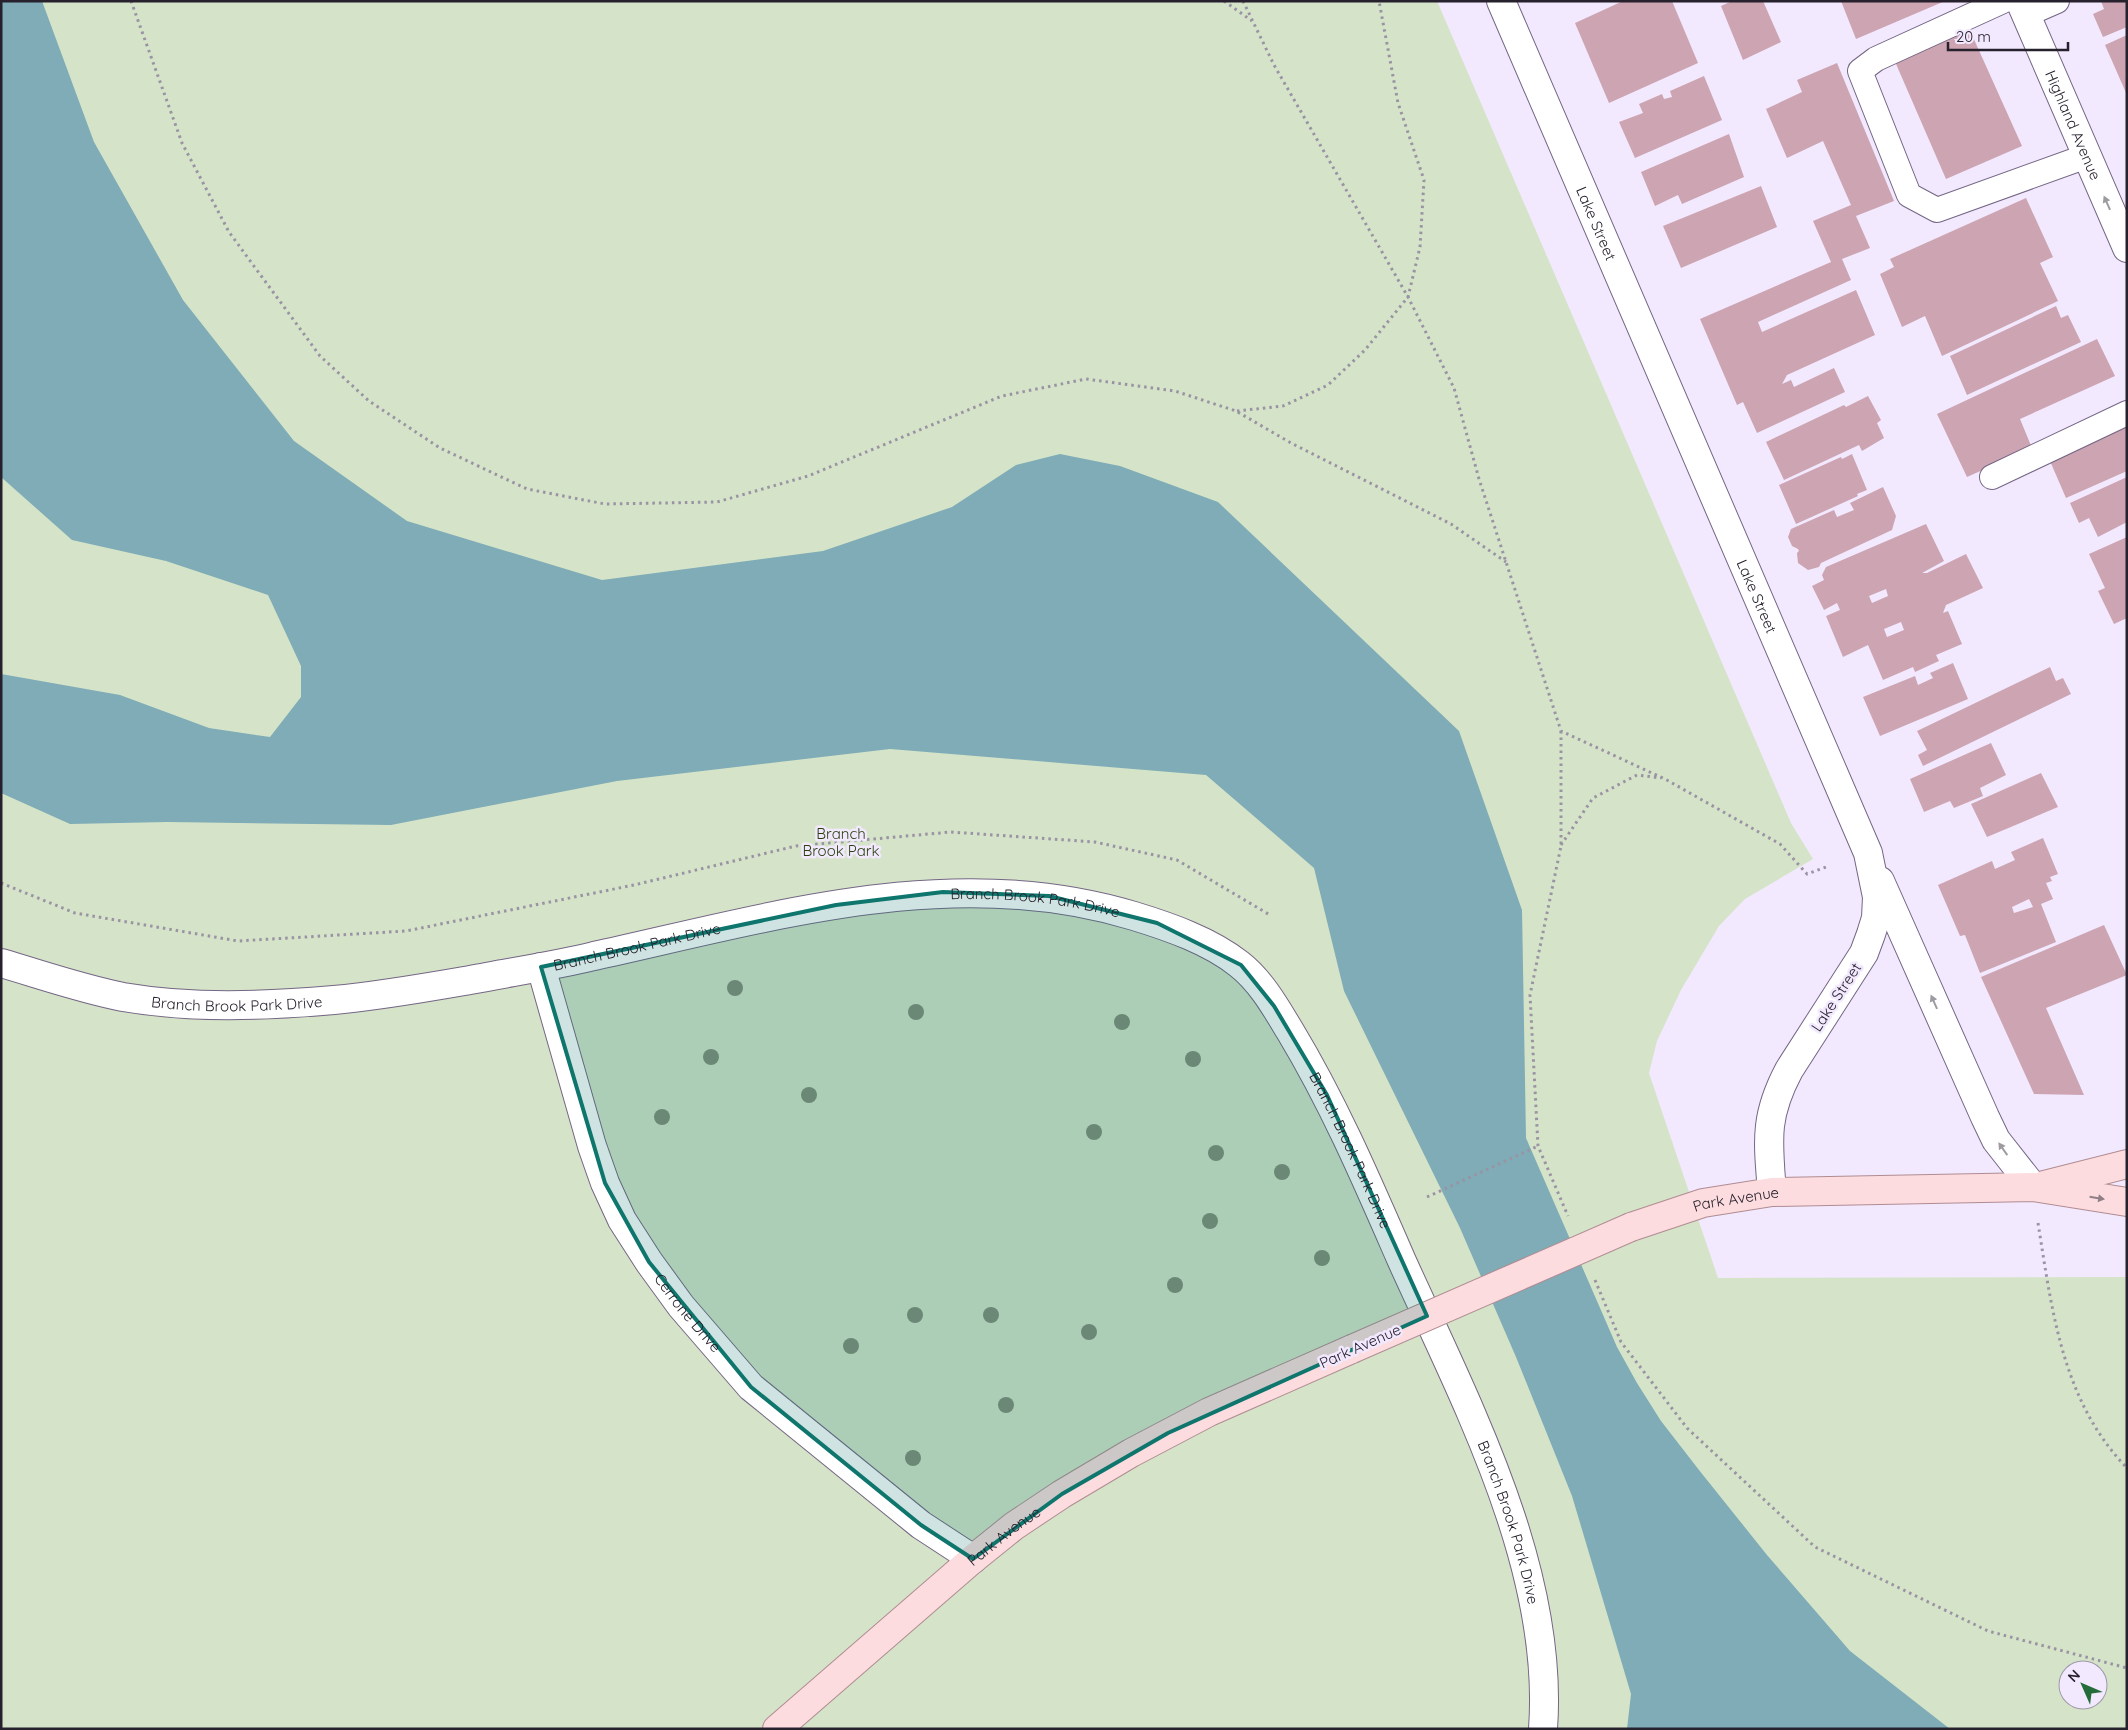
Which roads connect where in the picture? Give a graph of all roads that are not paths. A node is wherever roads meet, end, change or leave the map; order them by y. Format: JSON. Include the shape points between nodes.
{"nodes":[{"id":1,"x":1501,"y":1,"type":"edge"},
{"id":2,"x":2057,"y":1,"type":"edge"},
{"id":3,"x":2016,"y":6,"type":"edge"},
{"id":4,"x":2087,"y":156,"type":"junction"},
{"id":5,"x":2127,"y":248,"type":"edge"},
{"id":6,"x":2127,"y":413,"type":"edge"},
{"id":7,"x":1992,"y":477,"type":"dead end"},
{"id":8,"x":1868,"y":853,"type":"junction"},
{"id":9,"x":1,"y":963,"type":"edge"},
{"id":10,"x":541,"y":967,"type":"junction"},
{"id":11,"x":2127,"y":1164,"type":"edge"},
{"id":12,"x":2033,"y":1187,"type":"junction"},
{"id":13,"x":1772,"y":1192,"type":"junction"},
{"id":14,"x":2127,"y":1202,"type":"edge"},
{"id":15,"x":973,"y":1559,"type":"junction"},
{"id":16,"x":777,"y":1729,"type":"edge"},
{"id":17,"x":1543,"y":1729,"type":"edge"}],
"edges":[{"from":1,"to":8,"type":"street","name":"Lake Street"},
{"from":2,"to":3,"type":"lane"},
{"from":3,"to":4,"type":"street","name":"Highland Avenue"},
{"from":3,"to":4,"type":"lane","via":[[1876,59],[1860,71],[1909,194],[1937,210]]},
{"from":5,"to":4,"type":"street","name":"Highland Avenue","one_way":true},
{"from":6,"to":7,"type":"lane"},
{"from":12,"to":8,"type":"street","one_way":true,"via":[[1996,1140]]},
{"from":8,"to":13,"type":"street","name":"Lake Street","via":[[1877,897],[1872,934],[1864,953],[1779,1089],[1769,1131]]},
{"from":9,"to":10,"type":"street","name":"Branch Brook Park Drive","via":[[124,997],[210,1005],[290,1003],[378,995]]},
{"from":10,"to":15,"type":"street","name":"Cerrone Drive","via":[[605,1184],[622,1220],[654,1270],[751,1387],[921,1524]]},
{"from":10,"to":17,"type":"street","name":"Branch Brook Park Drive","via":[[836,905],[905,895],[977,892],[1049,896],[1124,913],[1188,936],[1240,965],[1274,1006],[1327,1095],[1495,1475],[1522,1553],[1537,1624],[1543,1683]]},
{"from":11,"to":12,"type":"main road","name":"Park Avenue"},
{"from":12,"to":13,"type":"main road","name":"Park Avenue"},
{"from":12,"to":14,"type":"main road","name":"Park Avenue","one_way":true},
{"from":13,"to":15,"type":"main road","name":"Park Avenue","bridge":true,"via":[[1703,1203],[1631,1227],[1209,1412],[1062,1494]]},
{"from":15,"to":16,"type":"main road","name":"Park Avenue"}]}
